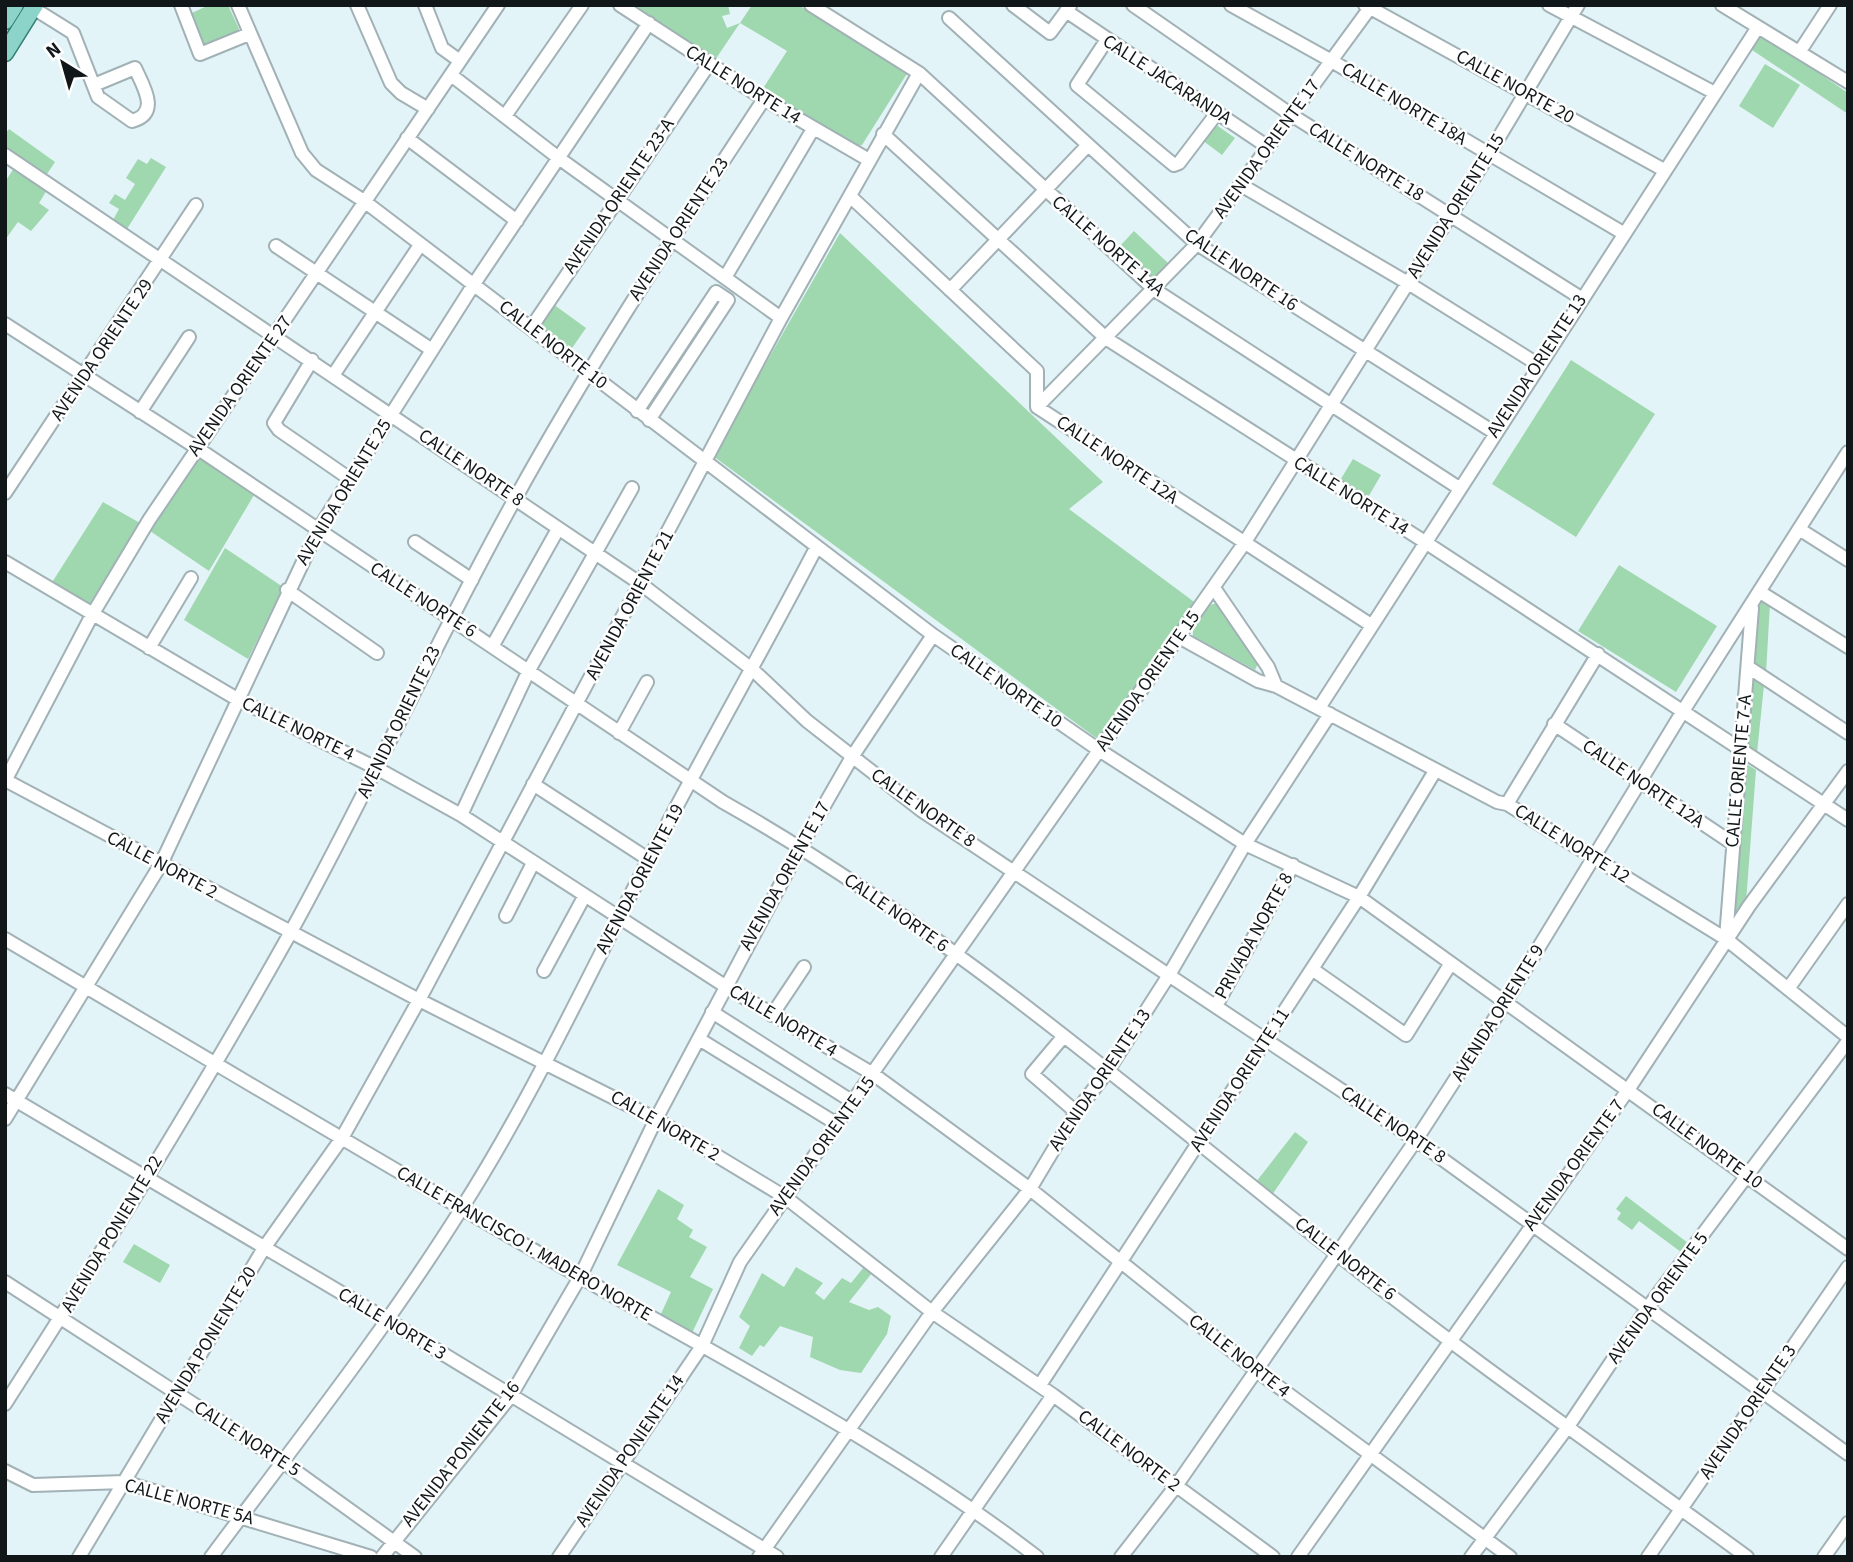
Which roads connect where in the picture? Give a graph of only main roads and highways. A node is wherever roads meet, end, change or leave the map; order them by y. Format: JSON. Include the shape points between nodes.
{"nodes":[{"id":1,"x":34,"y":7,"type":"edge"},
{"id":2,"x":5,"y":53,"type":"edge"}],
"edges":[{"from":1,"to":2,"type":"main road"}]}
